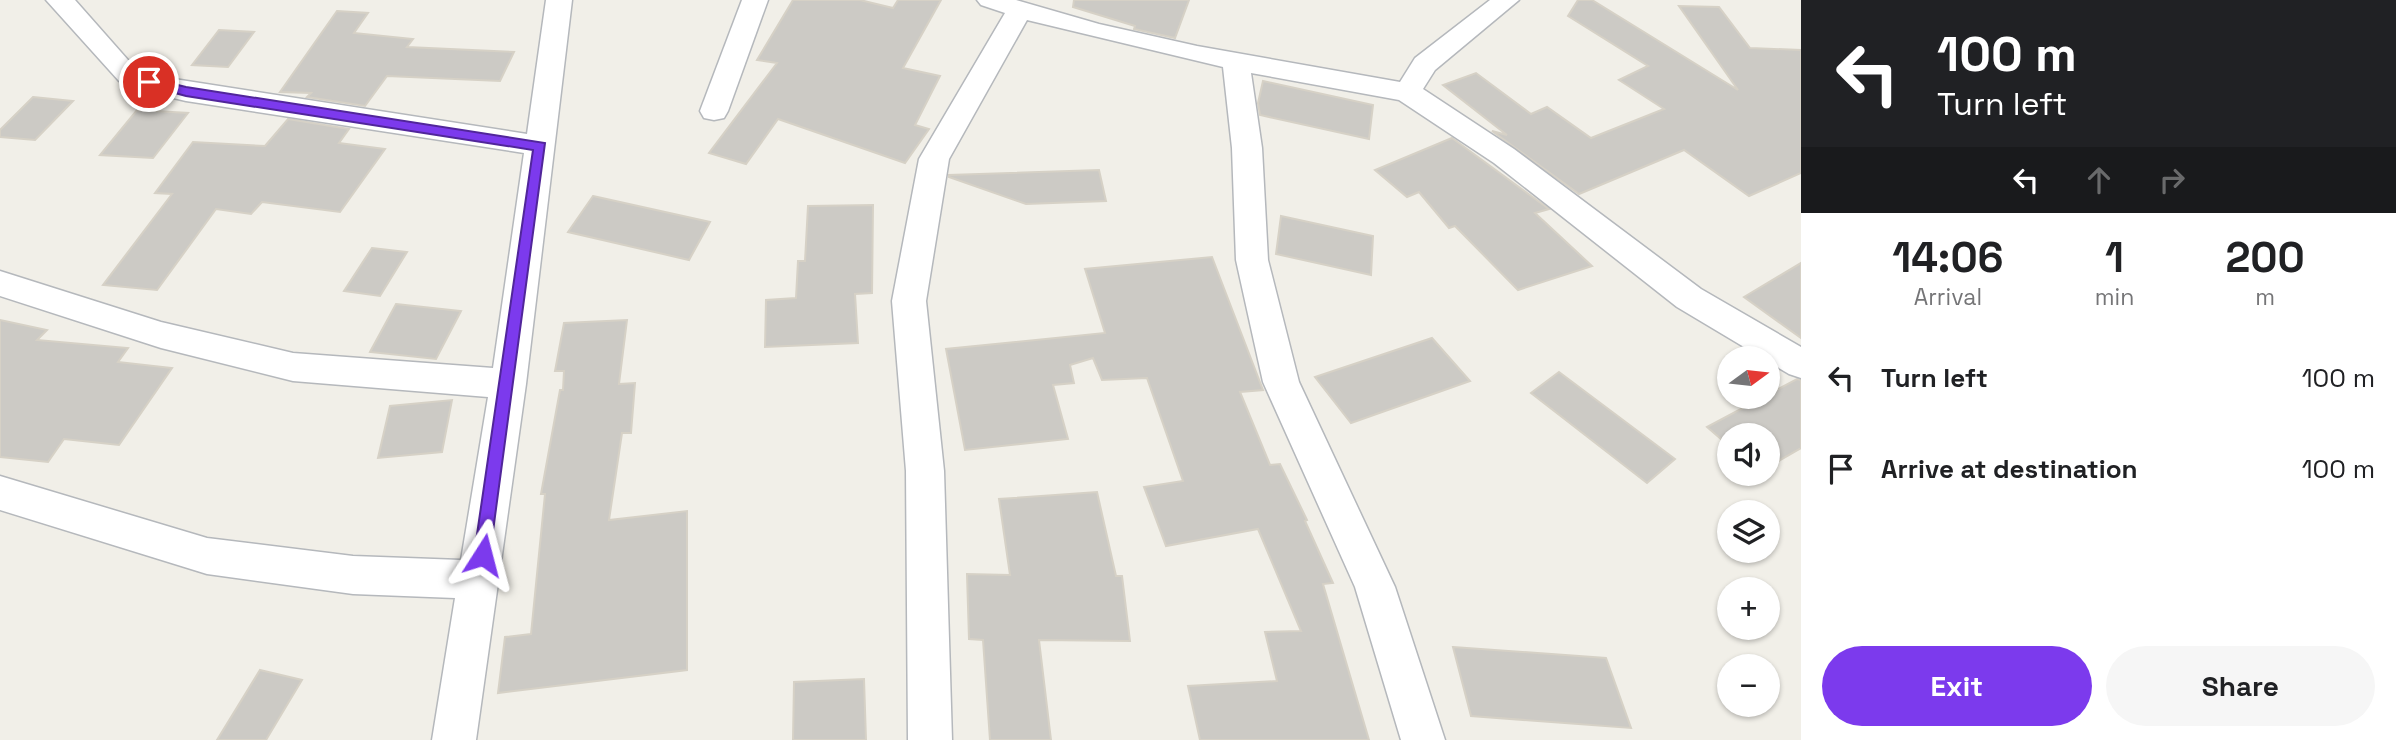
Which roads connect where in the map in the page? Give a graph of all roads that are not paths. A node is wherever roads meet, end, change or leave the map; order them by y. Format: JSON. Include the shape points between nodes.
{"nodes":[{"id":1,"x":59,"y":0,"type":"edge"},
{"id":2,"x":559,"y":0,"type":"edge"},
{"id":3,"x":755,"y":0,"type":"edge"},
{"id":4,"x":1506,"y":0,"type":"edge"},
{"id":5,"x":1005,"y":5,"type":"edge"},
{"id":6,"x":1236,"y":63,"type":"junction"},
{"id":7,"x":1406,"y":92,"type":"junction"},
{"id":8,"x":714,"y":111,"type":"dead end"},
{"id":9,"x":540,"y":146,"type":"junction"},
{"id":10,"x":0,"y":283,"type":"edge"},
{"id":11,"x":1801,"y":364,"type":"edge"},
{"id":12,"x":508,"y":384,"type":"junction"},
{"id":13,"x":0,"y":494,"type":"edge"},
{"id":14,"x":479,"y":580,"type":"junction"},
{"id":15,"x":454,"y":740,"type":"edge"},
{"id":16,"x":930,"y":740,"type":"edge"},
{"id":17,"x":1423,"y":740,"type":"edge"}],
"edges":[{"from":1,"to":9,"type":"street","via":[[74,9],[101,49],[131,77],[186,92]]},
{"from":2,"to":9,"type":"street"},
{"from":3,"to":8,"type":"street"},
{"from":4,"to":7,"type":"street","via":[[1425,64]]},
{"from":5,"to":6,"type":"street","via":[[1126,40]]},
{"from":5,"to":16,"type":"street","via":[[934,159],[909,301],[925,471]]},
{"from":6,"to":7,"type":"street"},
{"from":6,"to":17,"type":"street","via":[[1247,148],[1252,260],[1281,382],[1375,587]]},
{"from":7,"to":11,"type":"street","via":[[1504,156],[1689,298]]},
{"from":9,"to":12,"type":"street"},
{"from":10,"to":12,"type":"street","via":[[161,335],[293,367]]},
{"from":12,"to":14,"type":"street"},
{"from":13,"to":14,"type":"street","via":[[207,556],[353,575]]},
{"from":14,"to":15,"type":"street"}]}
